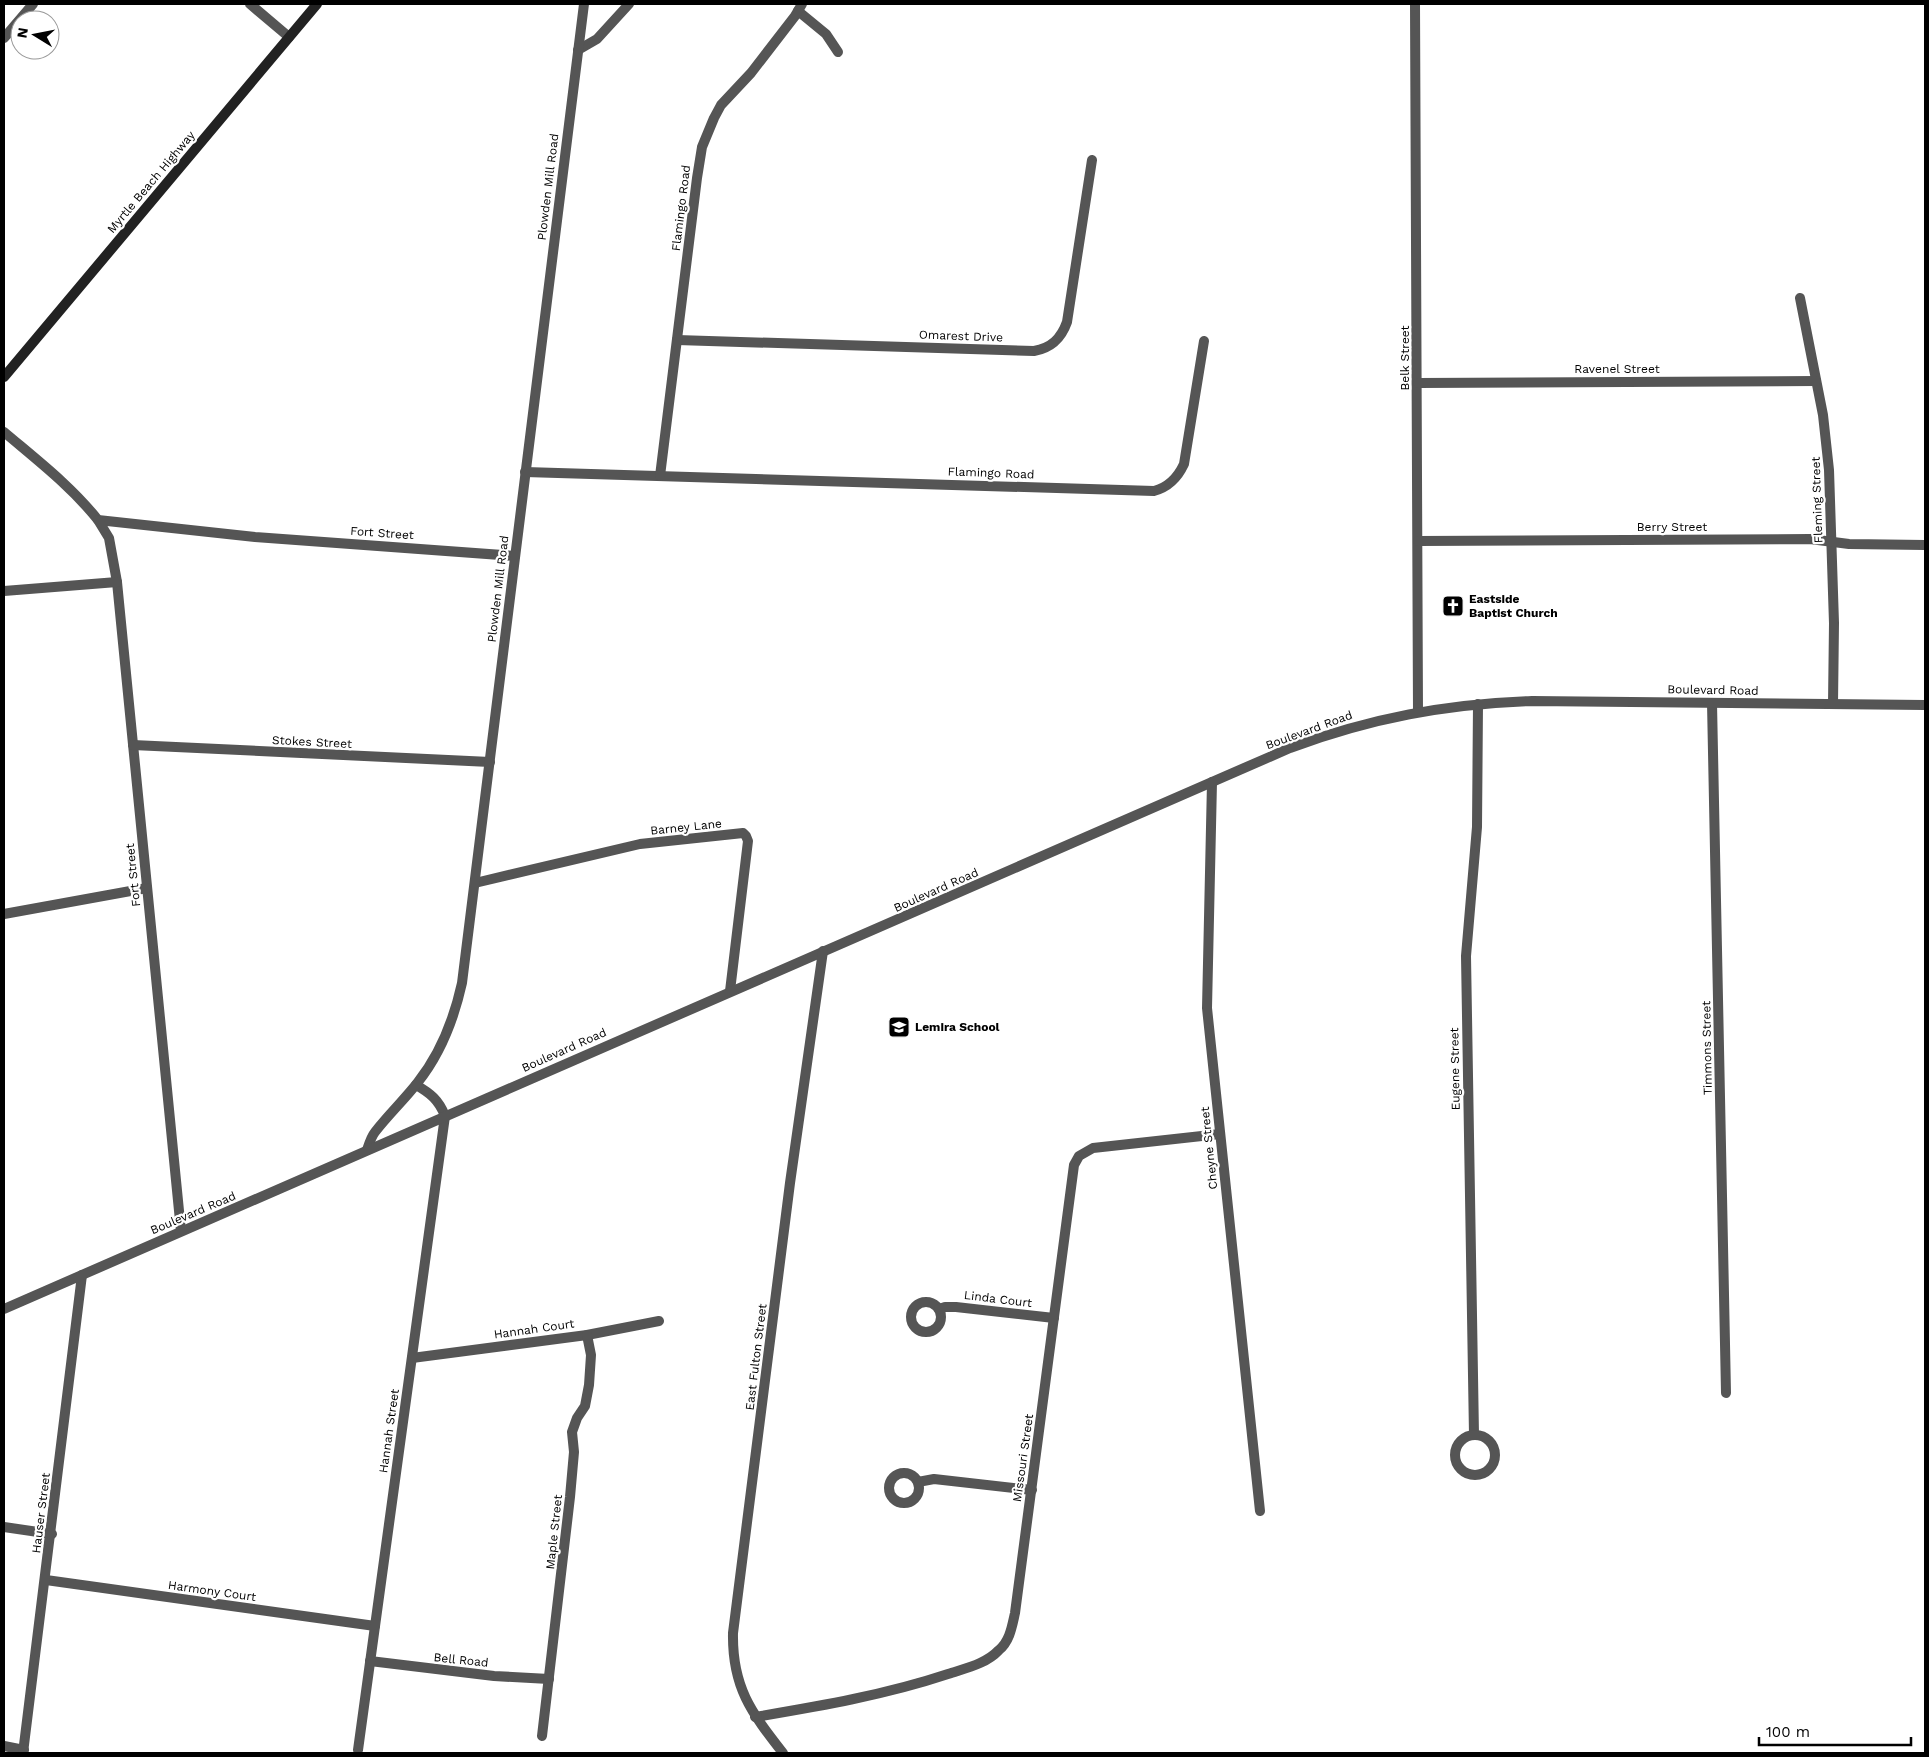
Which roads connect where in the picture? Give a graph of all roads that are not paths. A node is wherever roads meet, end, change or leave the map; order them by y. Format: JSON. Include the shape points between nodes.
{"nodes":[{"id":1,"x":33,"y":4,"type":"edge"},
{"id":2,"x":250,"y":4,"type":"edge"},
{"id":3,"x":318,"y":4,"type":"edge"},
{"id":4,"x":584,"y":4,"type":"edge"},
{"id":5,"x":629,"y":4,"type":"edge"},
{"id":6,"x":1416,"y":4,"type":"edge"},
{"id":7,"x":800,"y":8,"type":"edge"},
{"id":8,"x":289,"y":37,"type":"junction"},
{"id":9,"x":4,"y":38,"type":"edge"},
{"id":10,"x":578,"y":50,"type":"junction"},
{"id":11,"x":838,"y":52,"type":"dead end"},
{"id":12,"x":1092,"y":160,"type":"dead end"},
{"id":13,"x":1800,"y":298,"type":"dead end"},
{"id":14,"x":677,"y":340,"type":"junction"},
{"id":15,"x":1204,"y":341,"type":"dead end"},
{"id":16,"x":4,"y":377,"type":"edge"},
{"id":17,"x":1816,"y":380,"type":"junction"},
{"id":18,"x":1418,"y":383,"type":"junction"},
{"id":19,"x":4,"y":432,"type":"edge"},
{"id":20,"x":525,"y":472,"type":"junction"},
{"id":21,"x":660,"y":476,"type":"junction"},
{"id":22,"x":98,"y":520,"type":"junction"},
{"id":23,"x":1418,"y":541,"type":"junction"},
{"id":24,"x":1832,"y":542,"type":"junction"},
{"id":25,"x":1925,"y":545,"type":"edge"},
{"id":26,"x":515,"y":556,"type":"junction"},
{"id":27,"x":117,"y":582,"type":"junction"},
{"id":28,"x":4,"y":591,"type":"edge"},
{"id":29,"x":1712,"y":703,"type":"junction"},
{"id":30,"x":1478,"y":704,"type":"junction"},
{"id":31,"x":1833,"y":704,"type":"junction"},
{"id":32,"x":1925,"y":705,"type":"edge"},
{"id":33,"x":1418,"y":712,"type":"junction"},
{"id":34,"x":133,"y":745,"type":"junction"},
{"id":35,"x":490,"y":762,"type":"junction"},
{"id":36,"x":1212,"y":782,"type":"junction"},
{"id":37,"x":475,"y":883,"type":"junction"},
{"id":38,"x":147,"y":888,"type":"junction"},
{"id":39,"x":4,"y":914,"type":"edge"},
{"id":40,"x":823,"y":951,"type":"junction"},
{"id":41,"x":730,"y":991,"type":"junction"},
{"id":42,"x":416,"y":1085,"type":"junction"},
{"id":43,"x":445,"y":1116,"type":"junction"},
{"id":44,"x":1220,"y":1134,"type":"junction"},
{"id":45,"x":367,"y":1150,"type":"junction"},
{"id":46,"x":181,"y":1231,"type":"junction"},
{"id":47,"x":82,"y":1275,"type":"junction"},
{"id":48,"x":4,"y":1309,"type":"edge"},
{"id":49,"x":939,"y":1309,"type":"dead end"},
{"id":50,"x":1054,"y":1318,"type":"junction"},
{"id":51,"x":659,"y":1321,"type":"dead end"},
{"id":52,"x":587,"y":1335,"type":"junction"},
{"id":53,"x":412,"y":1358,"type":"junction"},
{"id":54,"x":1726,"y":1393,"type":"dead end"},
{"id":55,"x":1474,"y":1434,"type":"junction"},
{"id":56,"x":918,"y":1482,"type":"dead end"},
{"id":57,"x":1032,"y":1490,"type":"junction"},
{"id":58,"x":1260,"y":1510,"type":"dead end"},
{"id":59,"x":4,"y":1527,"type":"edge"},
{"id":60,"x":52,"y":1534,"type":"junction"},
{"id":61,"x":46,"y":1580,"type":"junction"},
{"id":62,"x":375,"y":1626,"type":"junction"},
{"id":63,"x":370,"y":1662,"type":"junction"},
{"id":64,"x":549,"y":1679,"type":"junction"},
{"id":65,"x":755,"y":1717,"type":"junction"},
{"id":66,"x":542,"y":1736,"type":"dead end"},
{"id":67,"x":4,"y":1746,"type":"edge"},
{"id":68,"x":358,"y":1750,"type":"dead end"},
{"id":69,"x":23,"y":1752,"type":"edge"},
{"id":70,"x":782,"y":1753,"type":"edge"}],
"edges":[{"from":1,"to":9,"type":"street"},
{"from":2,"to":8,"type":"street"},
{"from":3,"to":8,"type":"main road","name":"Myrtle Beach Highway"},
{"from":4,"to":10,"type":"street","name":"Plowden Mill Road"},
{"from":5,"to":10,"type":"street","via":[[596,39]]},
{"from":6,"to":18,"type":"street","name":"Belk Street"},
{"from":7,"to":11,"type":"street","via":[[826,34]]},
{"from":7,"to":14,"type":"street","name":"Flamingo Road","via":[[751,73],[721,105],[705,137]]},
{"from":8,"to":16,"type":"main road","name":"Myrtle Beach Highway"},
{"from":10,"to":20,"type":"street","name":"Plowden Mill Road"},
{"from":12,"to":14,"type":"street","name":"Omarest Drive","via":[[1067,322],[1059,339],[1043,349]]},
{"from":13,"to":17,"type":"street","name":"Fleming Street"},
{"from":14,"to":21,"type":"street","name":"Flamingo Road"},
{"from":15,"to":21,"type":"street","name":"Flamingo Road","via":[[1184,464],[1174,480],[1154,491]]},
{"from":17,"to":18,"type":"street","name":"Ravenel Street"},
{"from":17,"to":24,"type":"street","name":"Fleming Street","via":[[1827,444]]},
{"from":18,"to":23,"type":"street","name":"Belk Street"},
{"from":19,"to":22,"type":"street","name":"Fort Street","via":[[86,504]]},
{"from":20,"to":21,"type":"street","name":"Flamingo Road"},
{"from":20,"to":26,"type":"street","name":"Plowden Mill Road"},
{"from":22,"to":26,"type":"street","name":"Fort Street","via":[[255,537]]},
{"from":22,"to":27,"type":"street","name":"Fort Street","via":[[109,538]]},
{"from":23,"to":24,"type":"street","name":"Berry Street","via":[[1810,539]]},
{"from":23,"to":33,"type":"street","name":"Belk Street"},
{"from":24,"to":25,"type":"street","name":"Berry Street"},
{"from":24,"to":31,"type":"street","name":"Fleming Street"},
{"from":26,"to":35,"type":"street","name":"Plowden Mill Road"},
{"from":27,"to":28,"type":"street"},
{"from":27,"to":34,"type":"street","name":"Fort Street"},
{"from":29,"to":30,"type":"street","name":"Boulevard Road","via":[[1532,701]]},
{"from":29,"to":31,"type":"street","name":"Boulevard Road"},
{"from":29,"to":54,"type":"street","name":"Timmons Street"},
{"from":30,"to":33,"type":"street","name":"Boulevard Road"},
{"from":30,"to":55,"type":"street","name":"Eugene Street","via":[[1477,827],[1466,956]]},
{"from":31,"to":32,"type":"street","name":"Boulevard Road"},
{"from":33,"to":36,"type":"street","name":"Boulevard Road","via":[[1329,734]]},
{"from":34,"to":35,"type":"street","name":"Stokes Street"},
{"from":34,"to":38,"type":"street","name":"Fort Street"},
{"from":35,"to":37,"type":"street","name":"Plowden Mill Road"},
{"from":36,"to":40,"type":"street","name":"Boulevard Road"},
{"from":36,"to":44,"type":"street","name":"Cheyne Street","via":[[1207,1008]]},
{"from":37,"to":41,"type":"street","name":"Barney Lane","via":[[640,844],[743,833],[748,841]]},
{"from":37,"to":42,"type":"street","name":"Plowden Mill Road","via":[[456,1008],[443,1042]]},
{"from":38,"to":39,"type":"street"},
{"from":38,"to":46,"type":"street","name":"Fort Street"},
{"from":40,"to":41,"type":"street","name":"Boulevard Road"},
{"from":40,"to":65,"type":"street","name":"East Fulton Street","via":[[733,1633],[737,1678]]},
{"from":41,"to":43,"type":"street","name":"Boulevard Road"},
{"from":42,"to":43,"type":"street","via":[[431,1094]]},
{"from":42,"to":45,"type":"street","name":"Plowden Mill Road","via":[[374,1133]]},
{"from":43,"to":45,"type":"street","name":"Boulevard Road"},
{"from":43,"to":53,"type":"street","name":"Hannah Street"},
{"from":44,"to":50,"type":"street","name":"Missouri Street","via":[[1107,1146],[1087,1150],[1079,1156],[1073,1169]]},
{"from":44,"to":58,"type":"street","name":"Cheyne Street"},
{"from":45,"to":46,"type":"street","name":"Boulevard Road"},
{"from":46,"to":47,"type":"street","name":"Boulevard Road"},
{"from":47,"to":48,"type":"street","name":"Boulevard Road"},
{"from":47,"to":60,"type":"street","name":"Hauser Street"},
{"from":49,"to":50,"type":"street","name":"Linda Court","via":[[956,1307]]},
{"from":50,"to":57,"type":"street","name":"Missouri Street"},
{"from":51,"to":52,"type":"street","name":"Hannah Court"},
{"from":52,"to":53,"type":"street","name":"Hannah Court"},
{"from":52,"to":64,"type":"street","name":"Maple Street","via":[[591,1355],[589,1385],[585,1406],[572,1432],[574,1452],[570,1497]]},
{"from":53,"to":62,"type":"street","name":"Hannah Street"},
{"from":55,"to":55,"type":"street","via":[[1488,1439],[1495,1452],[1489,1470],[1475,1475],[1462,1469],[1455,1456],[1459,1443]]},
{"from":56,"to":57,"type":"street","via":[[934,1478]]},
{"from":57,"to":65,"type":"street","name":"Missouri Street","via":[[1014,1619],[1004,1645],[993,1656],[927,1681],[844,1702]]},
{"from":59,"to":60,"type":"street"},
{"from":60,"to":61,"type":"street","name":"Hauser Street"},
{"from":61,"to":62,"type":"street","name":"Harmony Court"},
{"from":61,"to":69,"type":"street","name":"Hauser Street"},
{"from":62,"to":63,"type":"street","name":"Hannah Street"},
{"from":63,"to":64,"type":"street","name":"Bell Road"},
{"from":63,"to":68,"type":"street","name":"Hannah Street"},
{"from":64,"to":66,"type":"street","name":"Maple Street"},
{"from":65,"to":70,"type":"street","name":"East Fulton Street"},
{"from":67,"to":69,"type":"street"}]}
